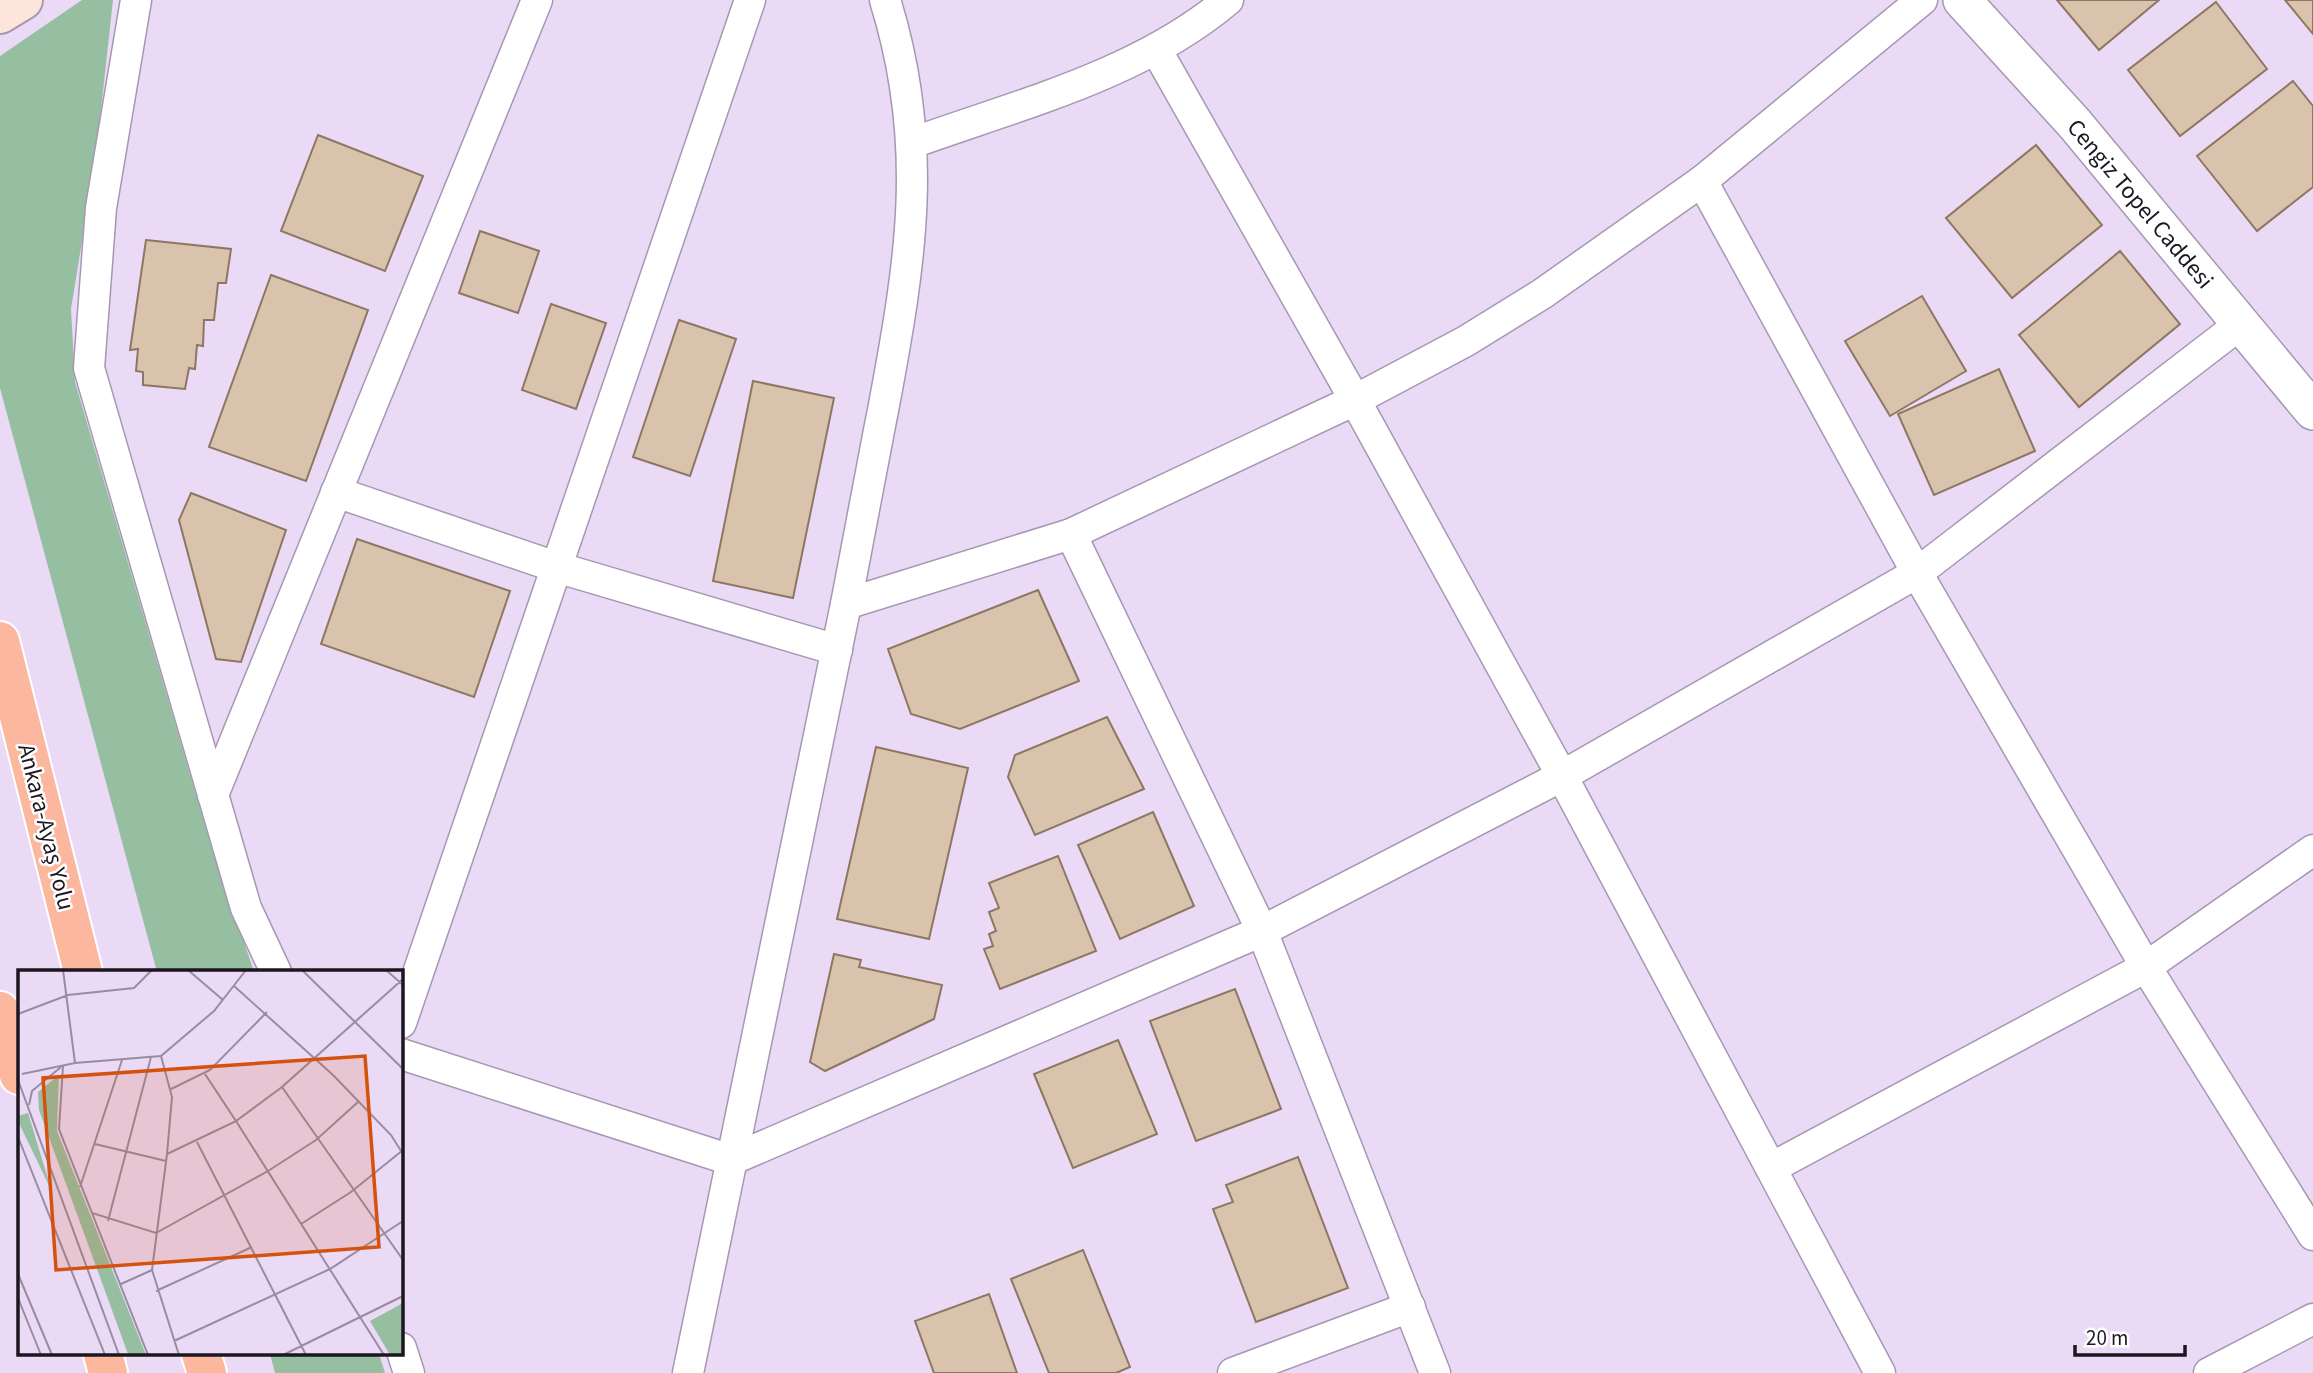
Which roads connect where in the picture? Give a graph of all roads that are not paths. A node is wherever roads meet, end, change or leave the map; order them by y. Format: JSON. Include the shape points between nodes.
{"nodes":[{"id":1,"x":23,"y":0,"type":"edge"},
{"id":2,"x":136,"y":0,"type":"edge"},
{"id":3,"x":537,"y":0,"type":"edge"},
{"id":4,"x":750,"y":0,"type":"edge"},
{"id":5,"x":885,"y":0,"type":"edge"},
{"id":6,"x":1228,"y":0,"type":"edge"},
{"id":7,"x":1923,"y":0,"type":"edge"},
{"id":8,"x":1962,"y":0,"type":"edge"},
{"id":9,"x":0,"y":14,"type":"edge"},
{"id":10,"x":1157,"y":51,"type":"junction"},
{"id":11,"x":912,"y":144,"type":"junction"},
{"id":12,"x":1702,"y":181,"type":"junction"},
{"id":13,"x":2239,"y":325,"type":"junction"},
{"id":14,"x":1355,"y":400,"type":"junction"},
{"id":15,"x":2313,"y":411,"type":"edge"},
{"id":16,"x":336,"y":492,"type":"junction"},
{"id":17,"x":1071,"y":534,"type":"junction"},
{"id":18,"x":556,"y":568,"type":"junction"},
{"id":19,"x":1917,"y":573,"type":"junction"},
{"id":20,"x":846,"y":604,"type":"junction"},
{"id":21,"x":0,"y":641,"type":"edge"},
{"id":22,"x":837,"y":650,"type":"junction"},
{"id":23,"x":1562,"y":776,"type":"junction"},
{"id":24,"x":213,"y":795,"type":"junction"},
{"id":25,"x":2313,"y":850,"type":"edge"},
{"id":26,"x":1262,"y":931,"type":"junction"},
{"id":27,"x":2146,"y":967,"type":"junction"},
{"id":28,"x":82,"y":970,"type":"edge"},
{"id":29,"x":275,"y":970,"type":"edge"},
{"id":30,"x":0,"y":1011,"type":"edge"},
{"id":31,"x":402,"y":1020,"type":"edge"},
{"id":32,"x":402,"y":1054,"type":"edge"},
{"id":33,"x":18,"y":1073,"type":"edge"},
{"id":34,"x":732,"y":1160,"type":"junction"},
{"id":35,"x":1770,"y":1168,"type":"junction"},
{"id":36,"x":2313,"y":1235,"type":"edge"},
{"id":37,"x":1410,"y":1307,"type":"junction"},
{"id":38,"x":2313,"y":1319,"type":"edge"},
{"id":39,"x":402,"y":1351,"type":"edge"},
{"id":40,"x":104,"y":1356,"type":"edge"},
{"id":41,"x":202,"y":1356,"type":"edge"},
{"id":42,"x":108,"y":1373,"type":"edge"},
{"id":43,"x":207,"y":1373,"type":"edge"},
{"id":44,"x":409,"y":1373,"type":"edge"},
{"id":45,"x":688,"y":1373,"type":"edge"},
{"id":46,"x":1233,"y":1373,"type":"edge"},
{"id":47,"x":1434,"y":1373,"type":"edge"},
{"id":48,"x":1880,"y":1373,"type":"edge"},
{"id":49,"x":2208,"y":1373,"type":"edge"}],
"edges":[{"from":1,"to":9,"type":"main road"},
{"from":2,"to":24,"type":"street","via":[[101,208],[89,368]]},
{"from":3,"to":16,"type":"street"},
{"from":4,"to":18,"type":"street"},
{"from":5,"to":11,"type":"street","via":[[905,85]]},
{"from":6,"to":10,"type":"street"},
{"from":7,"to":12,"type":"street"},
{"from":8,"to":13,"type":"street","name":"Cengiz Topel Caddesi","via":[[2075,124]]},
{"from":10,"to":11,"type":"street"},
{"from":10,"to":14,"type":"street"},
{"from":11,"to":20,"type":"street","via":[[910,257]]},
{"from":12,"to":14,"type":"street","via":[[1542,294]]},
{"from":12,"to":19,"type":"street"},
{"from":13,"to":15,"type":"street","name":"Cengiz Topel Caddesi"},
{"from":13,"to":19,"type":"street"},
{"from":14,"to":17,"type":"street"},
{"from":14,"to":23,"type":"street"},
{"from":16,"to":18,"type":"street"},
{"from":16,"to":24,"type":"street"},
{"from":17,"to":20,"type":"street"},
{"from":17,"to":26,"type":"street"},
{"from":18,"to":22,"type":"street"},
{"from":18,"to":31,"type":"street"},
{"from":19,"to":23,"type":"street"},
{"from":19,"to":27,"type":"street"},
{"from":20,"to":22,"type":"street"},
{"from":21,"to":28,"type":"highway","name":"Ankara-Ayaş Yolu"},
{"from":22,"to":34,"type":"street"},
{"from":23,"to":26,"type":"street"},
{"from":23,"to":35,"type":"street"},
{"from":24,"to":29,"type":"street","via":[[246,908]]},
{"from":25,"to":27,"type":"street"},
{"from":26,"to":34,"type":"street"},
{"from":26,"to":37,"type":"street"},
{"from":27,"to":35,"type":"street"},
{"from":27,"to":36,"type":"street"},
{"from":30,"to":33,"type":"highway"},
{"from":32,"to":34,"type":"street"},
{"from":34,"to":45,"type":"street"},
{"from":35,"to":48,"type":"street"},
{"from":37,"to":46,"type":"street"},
{"from":37,"to":47,"type":"street"},
{"from":38,"to":49,"type":"street"},
{"from":39,"to":44,"type":"street"},
{"from":40,"to":42,"type":"highway"},
{"from":41,"to":43,"type":"highway"}]}
